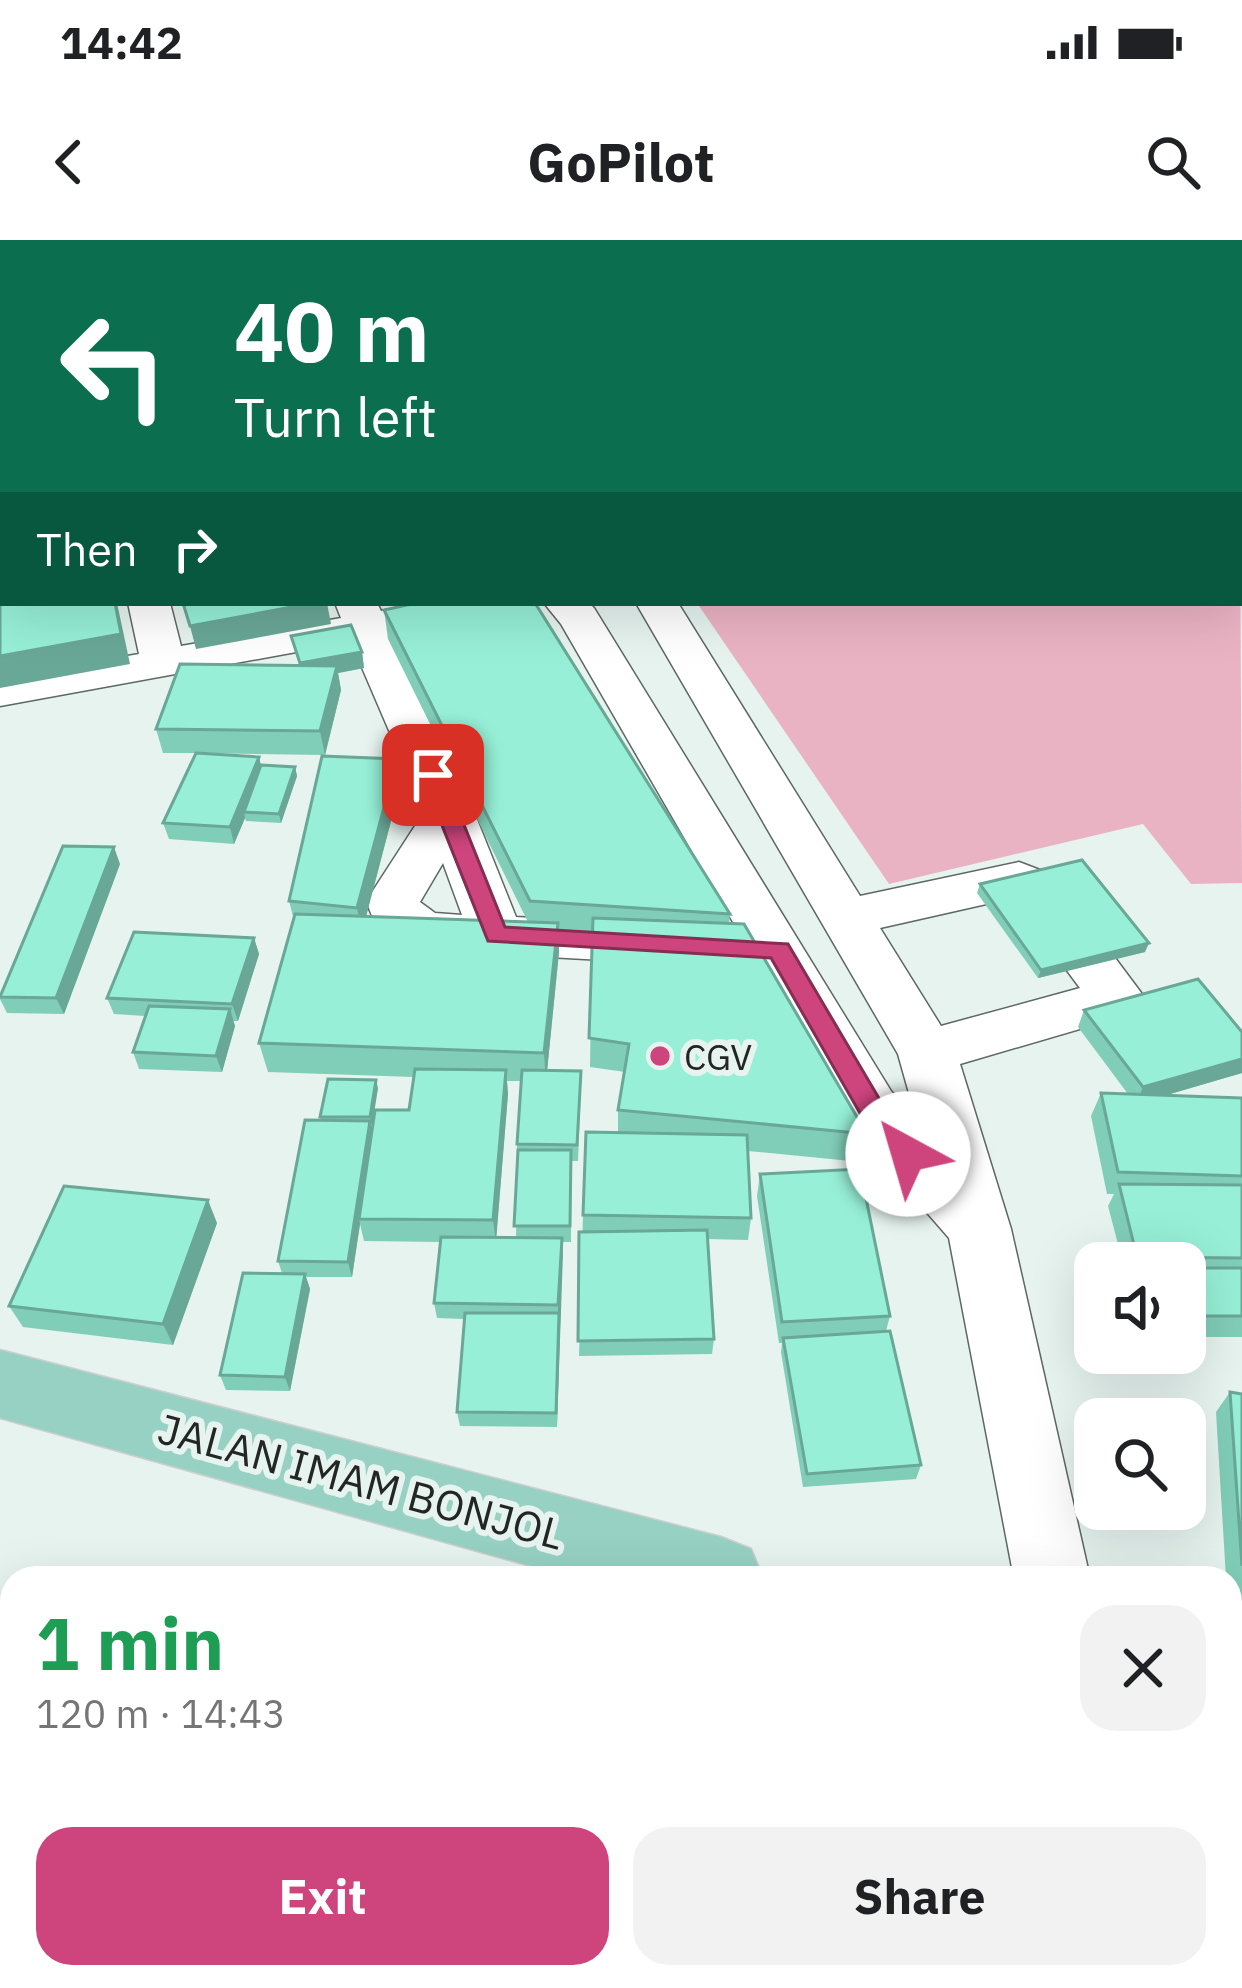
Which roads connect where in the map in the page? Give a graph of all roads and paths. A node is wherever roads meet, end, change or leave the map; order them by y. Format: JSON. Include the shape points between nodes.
{"nodes":[{"id":1,"x":150,"y":606,"type":"edge"},
{"id":2,"x":463,"y":606,"type":"edge"},
{"id":3,"x":569,"y":606,"type":"edge"},
{"id":4,"x":659,"y":606,"type":"edge"},
{"id":5,"x":362,"y":615,"type":"edge"},
{"id":6,"x":163,"y":663,"type":"junction"},
{"id":7,"x":0,"y":692,"type":"edge"},
{"id":8,"x":449,"y":812,"type":"junction"},
{"id":9,"x":846,"y":917,"type":"junction"},
{"id":10,"x":496,"y":935,"type":"junction"},
{"id":11,"x":779,"y":950,"type":"junction"},
{"id":12,"x":927,"y":1052,"type":"junction"},
{"id":13,"x":980,"y":1229,"type":"junction"},
{"id":14,"x":0,"y":1384,"type":"edge"},
{"id":15,"x":677,"y":1566,"type":"edge"},
{"id":16,"x":1050,"y":1566,"type":"edge"}],
"edges":[{"from":1,"to":6,"type":"street"},
{"from":2,"to":5,"type":"street"},
{"from":3,"to":11,"type":"street"},
{"from":4,"to":9,"type":"street"},
{"from":5,"to":6,"type":"street"},
{"from":5,"to":8,"type":"street"},
{"from":6,"to":7,"type":"street"},
{"from":8,"to":10,"type":"street"},
{"from":8,"to":10,"type":"street","via":[[393,900],[395,911],[422,931]]},
{"from":9,"to":12,"type":"street"},
{"from":9,"to":12,"type":"street","via":[[1019,879],[1035,887],[1114,994]]},
{"from":10,"to":11,"type":"street"},
{"from":11,"to":13,"type":"street","via":[[870,1107]]},
{"from":12,"to":13,"type":"street"},
{"from":13,"to":16,"type":"street"},
{"from":14,"to":15,"type":"main road","name":"JALAN IMAM BONJOL"}]}
